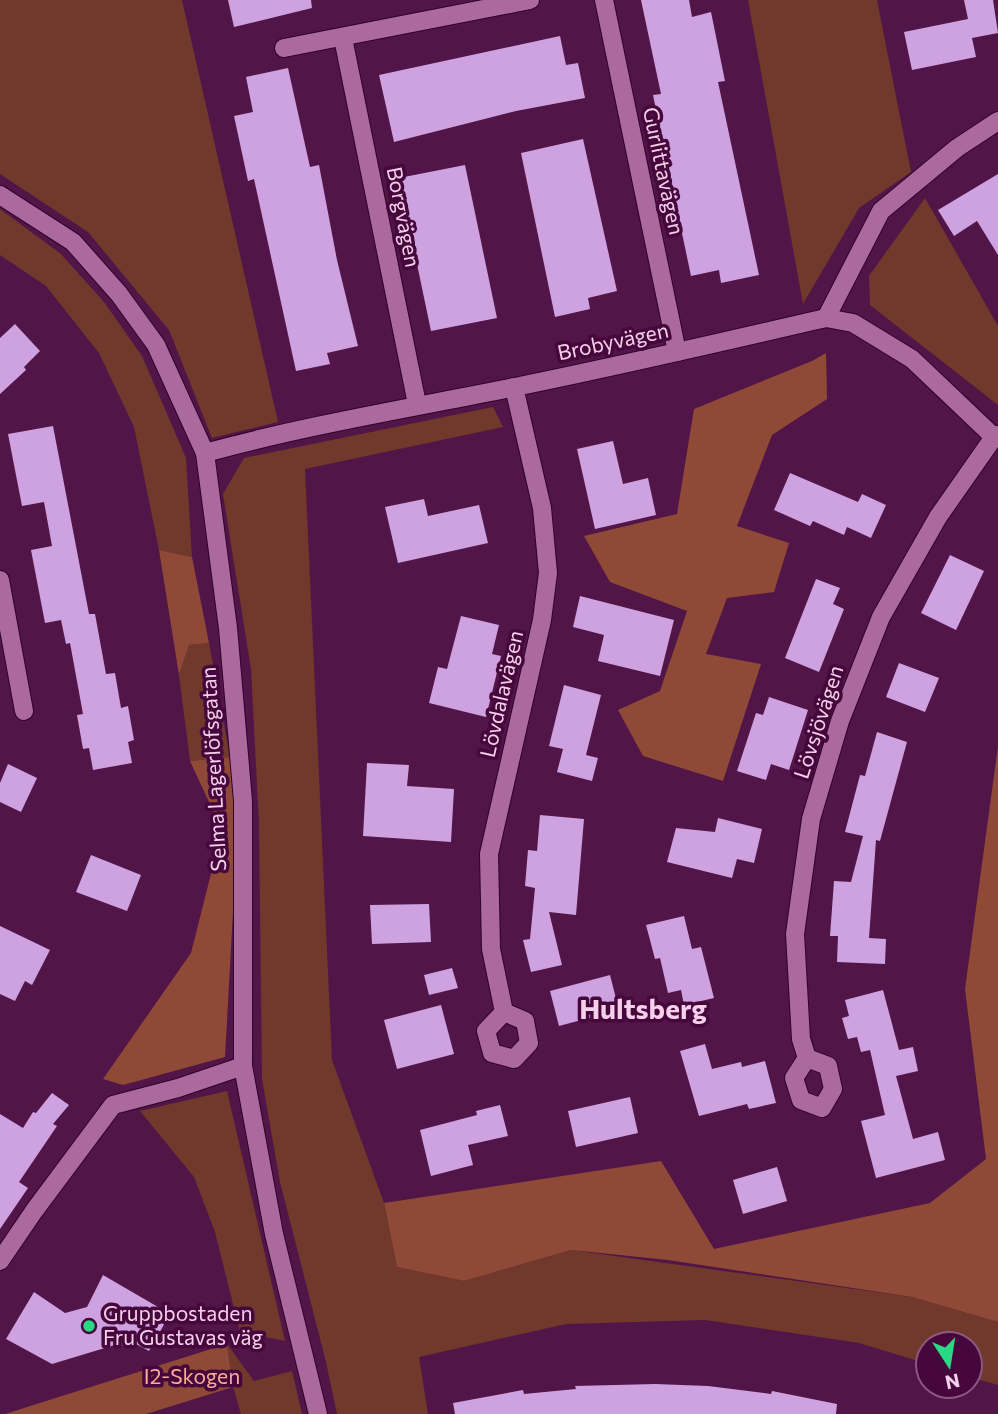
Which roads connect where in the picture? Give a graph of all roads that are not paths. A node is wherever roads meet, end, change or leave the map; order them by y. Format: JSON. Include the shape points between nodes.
{"nodes":[{"id":1,"x":530,"y":0,"type":"edge"},
{"id":2,"x":604,"y":0,"type":"edge"},
{"id":3,"x":343,"y":38,"type":"junction"},
{"id":4,"x":284,"y":48,"type":"dead end"},
{"id":5,"x":998,"y":121,"type":"edge"},
{"id":6,"x":0,"y":195,"type":"edge"},
{"id":7,"x":826,"y":318,"type":"junction"},
{"id":8,"x":677,"y":352,"type":"junction"},
{"id":9,"x":514,"y":387,"type":"junction"},
{"id":10,"x":417,"y":404,"type":"junction"},
{"id":11,"x":996,"y":436,"type":"edge"},
{"id":12,"x":205,"y":453,"type":"junction"},
{"id":13,"x":0,"y":580,"type":"edge"},
{"id":14,"x":24,"y":711,"type":"dead end"},
{"id":15,"x":504,"y":1012,"type":"dead end"},
{"id":16,"x":807,"y":1058,"type":"dead end"},
{"id":17,"x":243,"y":1066,"type":"junction"},
{"id":18,"x":0,"y":1261,"type":"edge"},
{"id":19,"x":318,"y":1414,"type":"edge"}],
"edges":[{"from":1,"to":3,"type":"street"},
{"from":2,"to":8,"type":"street","name":"Gurlittavägen"},
{"from":3,"to":4,"type":"street"},
{"from":3,"to":10,"type":"street","name":"Borgvägen"},
{"from":5,"to":7,"type":"street","via":[[957,148],[881,211]]},
{"from":6,"to":12,"type":"street","name":"Selma Lagerlöfsgatan","via":[[73,242],[119,294],[156,345]]},
{"from":7,"to":8,"type":"street","name":"Brobyvägen"},
{"from":7,"to":11,"type":"street","name":"Brobyvägen","via":[[853,323],[912,359]]},
{"from":8,"to":9,"type":"street","name":"Brobyvägen"},
{"from":9,"to":10,"type":"street","name":"Brobyvägen"},
{"from":9,"to":15,"type":"street","name":"Lövdalavägen","via":[[542,508],[548,573],[542,620],[489,854],[491,949]]},
{"from":10,"to":12,"type":"street","name":"Brobyvägen"},
{"from":11,"to":16,"type":"street","name":"Lövsjövägen","via":[[937,517],[881,617],[839,721],[811,819],[794,934],[801,1039]]},
{"from":12,"to":17,"type":"street","name":"Selma Lagerlöfsgatan","via":[[228,628],[243,801]]},
{"from":13,"to":14,"type":"street"},
{"from":17,"to":18,"type":"street","via":[[113,1105]]},
{"from":17,"to":19,"type":"street","name":"Selma Lagerlöfsgatan","via":[[274,1234]]}]}
